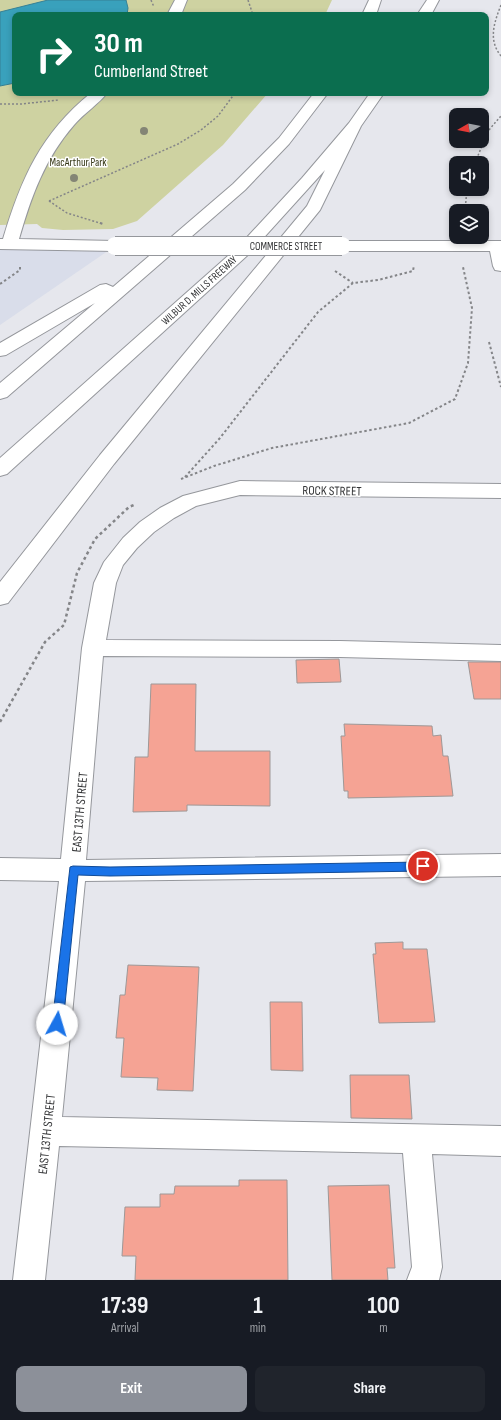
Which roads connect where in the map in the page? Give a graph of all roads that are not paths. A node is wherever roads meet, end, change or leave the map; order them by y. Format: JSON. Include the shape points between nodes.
{"nodes":[{"id":1,"x":181,"y":0,"type":"edge"},
{"id":2,"x":375,"y":0,"type":"edge"},
{"id":3,"x":433,"y":0,"type":"edge"},
{"id":4,"x":175,"y":12,"type":"edge"},
{"id":5,"x":370,"y":12,"type":"edge"},
{"id":6,"x":426,"y":12,"type":"edge"},
{"id":7,"x":96,"y":96,"type":"edge"},
{"id":8,"x":319,"y":96,"type":"edge"},
{"id":9,"x":375,"y":96,"type":"edge"},
{"id":10,"x":354,"y":126,"type":"junction"},
{"id":11,"x":5,"y":244,"type":"edge"},
{"id":12,"x":500,"y":246,"type":"edge"},
{"id":13,"x":157,"y":258,"type":"junction"},
{"id":14,"x":501,"y":266,"type":"edge"},
{"id":15,"x":0,"y":351,"type":"edge"},
{"id":16,"x":0,"y":393,"type":"edge"},
{"id":17,"x":0,"y":469,"type":"edge"},
{"id":18,"x":501,"y":490,"type":"edge"},
{"id":19,"x":167,"y":513,"type":"joint"},
{"id":20,"x":0,"y":596,"type":"edge"},
{"id":21,"x":93,"y":648,"type":"junction"},
{"id":22,"x":501,"y":653,"type":"edge"},
{"id":23,"x":501,"y":865,"type":"edge"},
{"id":24,"x":0,"y":869,"type":"edge"},
{"id":25,"x":73,"y":870,"type":"junction"},
{"id":26,"x":46,"y":1131,"type":"junction"},
{"id":27,"x":416,"y":1139,"type":"junction"},
{"id":28,"x":501,"y":1141,"type":"edge"},
{"id":29,"x":29,"y":1280,"type":"edge"},
{"id":30,"x":423,"y":1280,"type":"edge"}],
"edges":[{"from":1,"to":4,"type":"main road"},
{"from":2,"to":5,"type":"main road"},
{"from":3,"to":6,"type":"main road"},
{"from":7,"to":11,"type":"main road","via":[[83,106],[49,147],[31,180]]},
{"from":8,"to":13,"type":"main road","via":[[284,141],[239,187]]},
{"from":9,"to":10,"type":"main road","name":"WILBUR D. MILLS FREEWAY"},
{"from":10,"to":17,"type":"main road","name":"WILBUR D. MILLS FREEWAY","via":[[244,250]]},
{"from":10,"to":20,"type":"main road","via":[[314,207],[146,410]]},
{"from":11,"to":12,"type":"main road","name":"COMMERCE STREET","bridge":true},
{"from":12,"to":14,"type":"main road"},
{"from":13,"to":15,"type":"main road"},
{"from":13,"to":16,"type":"main road"},
{"from":18,"to":19,"type":"main road","name":"ROCK STREET","via":[[240,488],[190,501]]},
{"from":19,"to":21,"type":"main road","name":"EAST 13TH STREET","via":[[147,527],[114,562],[105,583]]},
{"from":21,"to":22,"type":"main road","via":[[340,649]]},
{"from":21,"to":25,"type":"main road","name":"EAST 13TH STREET"},
{"from":23,"to":25,"type":"main road"},
{"from":24,"to":25,"type":"main road"},
{"from":25,"to":26,"type":"main road","name":"EAST 13TH STREET"},
{"from":26,"to":27,"type":"main road"},
{"from":26,"to":29,"type":"main road","name":"EAST 13TH STREET"},
{"from":27,"to":28,"type":"main road"},
{"from":27,"to":30,"type":"main road","via":[[427,1267]]}]}
